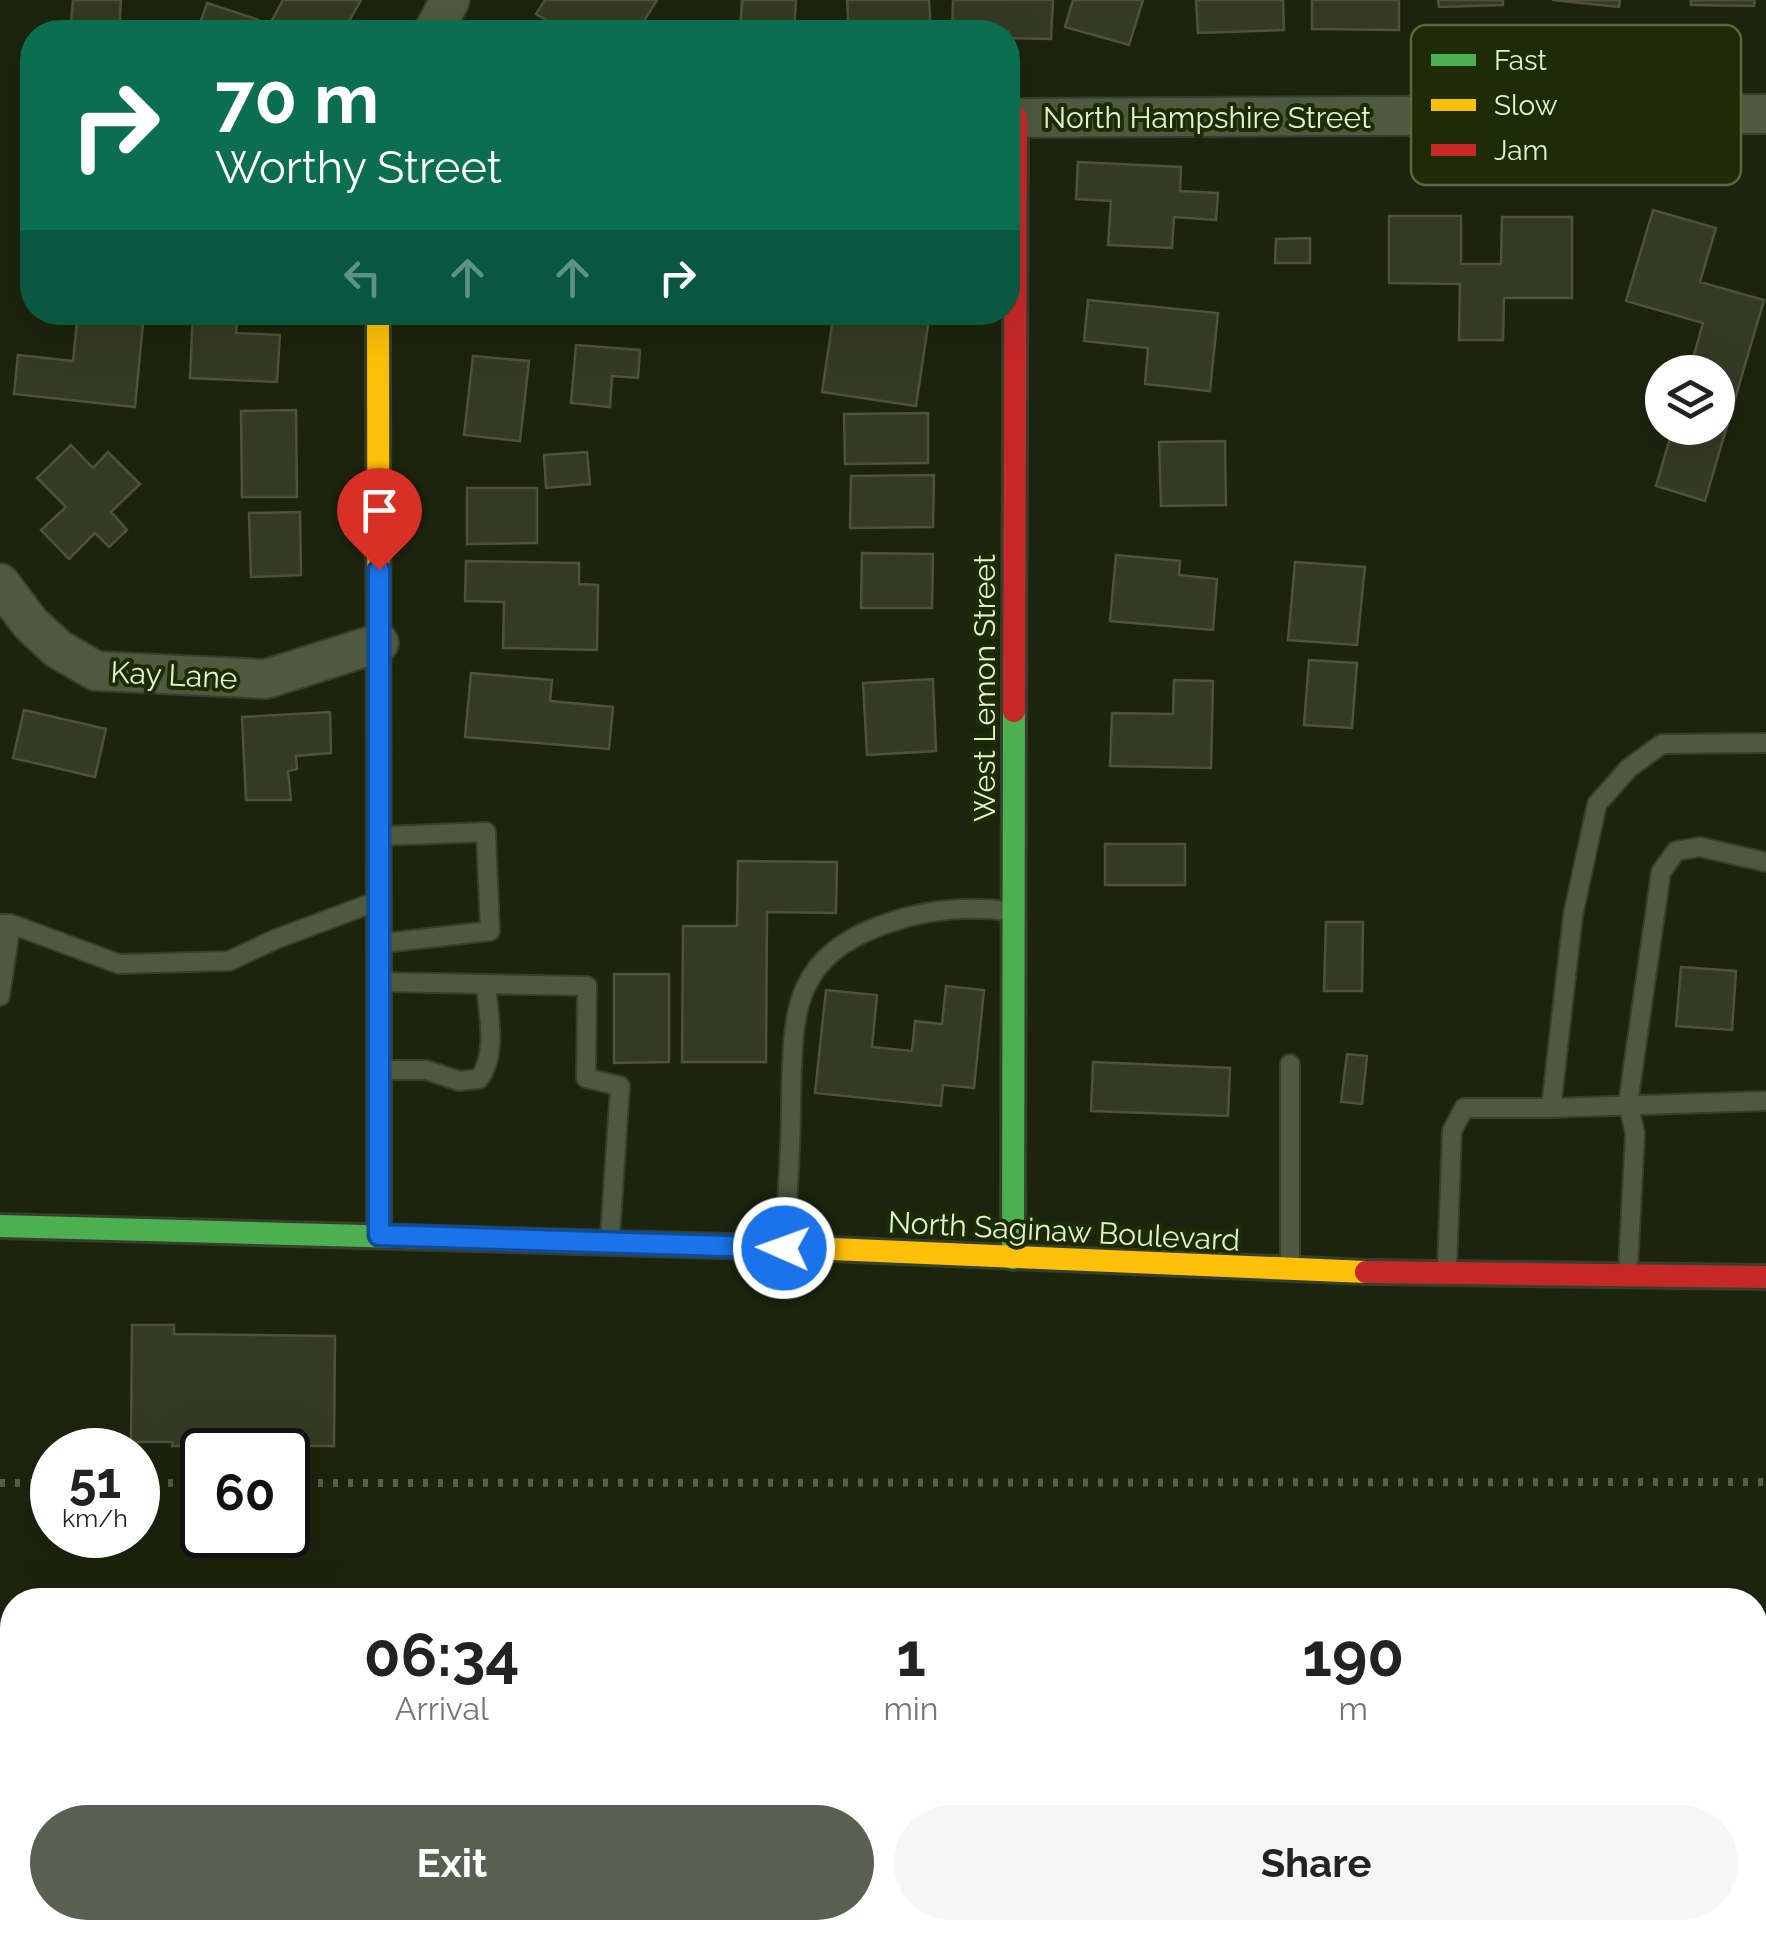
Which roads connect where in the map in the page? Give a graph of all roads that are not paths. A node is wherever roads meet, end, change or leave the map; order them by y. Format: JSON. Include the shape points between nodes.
{"nodes":[{"id":1,"x":1741,"y":114,"type":"edge"},
{"id":2,"x":1766,"y":114,"type":"edge"},
{"id":3,"x":1411,"y":116,"type":"edge"},
{"id":4,"x":1020,"y":118,"type":"edge"},
{"id":5,"x":378,"y":325,"type":"edge"},
{"id":6,"x":1012,"y":325,"type":"edge"},
{"id":7,"x":0,"y":583,"type":"edge"},
{"id":8,"x":379,"y":643,"type":"junction"},
{"id":9,"x":1766,"y":743,"type":"edge"},
{"id":10,"x":378,"y":836,"type":"junction"},
{"id":11,"x":1766,"y":862,"type":"edge"},
{"id":12,"x":378,"y":900,"type":"junction"},
{"id":13,"x":1013,"y":912,"type":"junction"},
{"id":14,"x":5,"y":924,"type":"edge"},
{"id":15,"x":378,"y":943,"type":"junction"},
{"id":16,"x":378,"y":982,"type":"junction"},
{"id":17,"x":486,"y":984,"type":"junction"},
{"id":18,"x":0,"y":996,"type":"edge"},
{"id":19,"x":1290,"y":1064,"type":"dead end"},
{"id":20,"x":378,"y":1070,"type":"junction"},
{"id":21,"x":1766,"y":1101,"type":"edge"},
{"id":22,"x":1628,"y":1104,"type":"junction"},
{"id":23,"x":1551,"y":1108,"type":"junction"},
{"id":24,"x":0,"y":1226,"type":"edge"},
{"id":25,"x":379,"y":1235,"type":"junction"},
{"id":26,"x":609,"y":1242,"type":"junction"},
{"id":27,"x":784,"y":1248,"type":"junction"},
{"id":28,"x":1013,"y":1258,"type":"junction"},
{"id":29,"x":1290,"y":1271,"type":"junction"},
{"id":30,"x":1447,"y":1274,"type":"junction"},
{"id":31,"x":1628,"y":1276,"type":"junction"},
{"id":32,"x":1766,"y":1277,"type":"edge"}],
"edges":[{"from":1,"to":2,"type":"street","name":"North Hampshire Street"},
{"from":3,"to":4,"type":"street","name":"North Hampshire Street"},
{"from":5,"to":8,"type":"street"},
{"from":6,"to":13,"type":"street","name":"West Lemon Street"},
{"from":7,"to":8,"type":"street","name":"Kay Lane","via":[[30,623],[96,671],[266,679]]},
{"from":8,"to":10,"type":"street"},
{"from":9,"to":23,"type":"lane","via":[[1662,744],[1597,804],[1573,914]]},
{"from":10,"to":12,"type":"street"},
{"from":10,"to":15,"type":"lane","via":[[486,832],[490,931]]},
{"from":11,"to":22,"type":"lane","via":[[1700,848],[1676,851],[1660,872]]},
{"from":12,"to":14,"type":"lane","via":[[229,961],[119,964]]},
{"from":12,"to":15,"type":"street"},
{"from":13,"to":27,"type":"lane","via":[[920,912],[858,933],[832,950],[809,978],[795,1015],[790,1064]]},
{"from":13,"to":28,"type":"street","name":"West Lemon Street"},
{"from":14,"to":18,"type":"lane"},
{"from":15,"to":16,"type":"street"},
{"from":16,"to":17,"type":"lane"},
{"from":16,"to":20,"type":"street"},
{"from":17,"to":20,"type":"lane","via":[[490,1049],[478,1079]]},
{"from":17,"to":26,"type":"lane","via":[[587,986],[586,1078],[620,1086]]},
{"from":19,"to":29,"type":"lane"},
{"from":20,"to":25,"type":"street"},
{"from":21,"to":22,"type":"lane"},
{"from":22,"to":23,"type":"lane"},
{"from":22,"to":31,"type":"lane","via":[[1635,1133]]},
{"from":23,"to":30,"type":"lane","via":[[1464,1108],[1452,1131]]},
{"from":24,"to":25,"type":"street","name":"North Saginaw Boulevard"},
{"from":25,"to":26,"type":"street","name":"North Saginaw Boulevard"},
{"from":26,"to":27,"type":"street","name":"North Saginaw Boulevard"},
{"from":27,"to":28,"type":"street","name":"North Saginaw Boulevard"},
{"from":28,"to":29,"type":"street","name":"North Saginaw Boulevard"},
{"from":29,"to":30,"type":"street","name":"North Saginaw Boulevard"},
{"from":30,"to":31,"type":"street","name":"North Saginaw Boulevard"},
{"from":31,"to":32,"type":"street","name":"North Saginaw Boulevard"}]}
